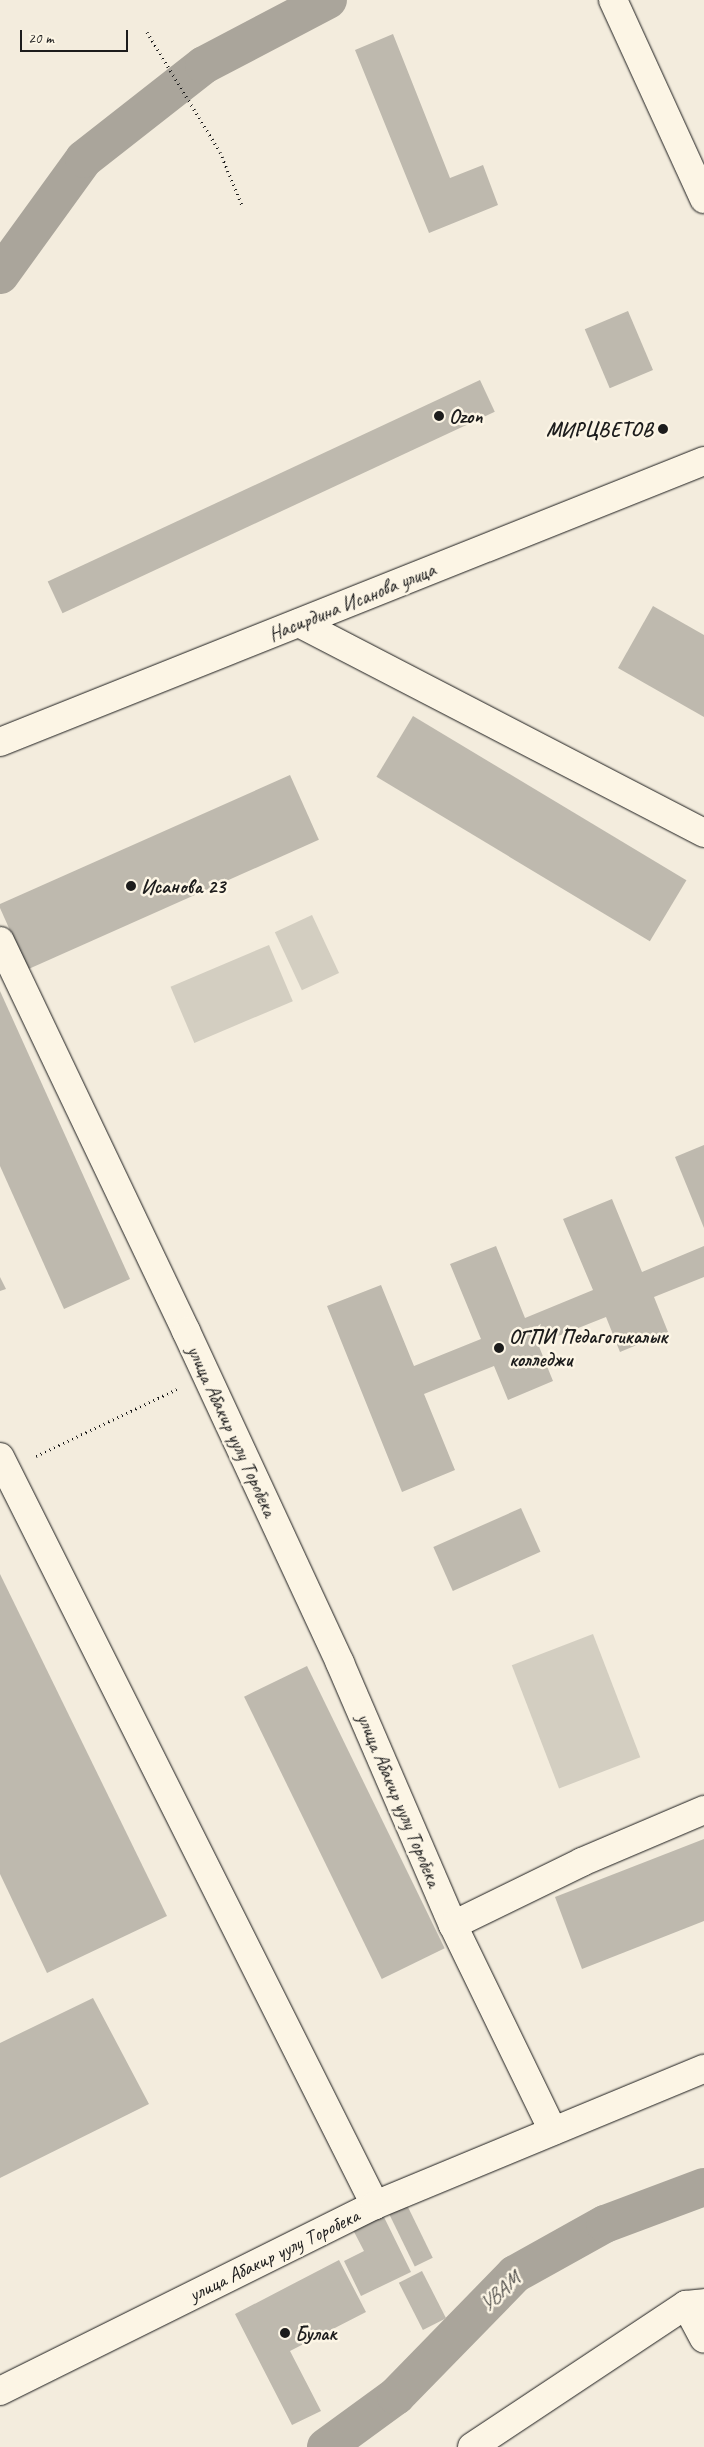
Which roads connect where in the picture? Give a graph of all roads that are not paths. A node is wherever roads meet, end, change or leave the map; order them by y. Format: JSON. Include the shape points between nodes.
{"nodes":[{"id":1,"x":613,"y":0,"type":"edge"},
{"id":2,"x":704,"y":199,"type":"edge"},
{"id":3,"x":704,"y":461,"type":"edge"},
{"id":4,"x":299,"y":623,"type":"junction"},
{"id":5,"x":0,"y":742,"type":"edge"},
{"id":6,"x":704,"y":833,"type":"edge"},
{"id":7,"x":0,"y":941,"type":"edge"},
{"id":8,"x":3,"y":1464,"type":"edge"},
{"id":9,"x":704,"y":1810,"type":"edge"},
{"id":10,"x":453,"y":1925,"type":"junction"},
{"id":11,"x":704,"y":2069,"type":"edge"},
{"id":12,"x":553,"y":2131,"type":"junction"},
{"id":13,"x":375,"y":2205,"type":"junction"},
{"id":14,"x":695,"y":2304,"type":"edge"},
{"id":15,"x":704,"y":2339,"type":"edge"},
{"id":16,"x":0,"y":2391,"type":"edge"},
{"id":17,"x":472,"y":2447,"type":"edge"}],
"edges":[{"from":1,"to":2,"type":"street"},
{"from":3,"to":4,"type":"street","name":"Насирдина Исанова улица"},
{"from":4,"to":5,"type":"street","name":"Насирдина Исанова улица"},
{"from":4,"to":6,"type":"street"},
{"from":7,"to":10,"type":"street","name":"улица Абакир уулу Торобека","via":[[340,1663]]},
{"from":8,"to":13,"type":"street"},
{"from":9,"to":10,"type":"street","via":[[582,1862]]},
{"from":10,"to":12,"type":"street","name":"улица Абакир уулу Торобека"},
{"from":11,"to":12,"type":"street","name":"улица Абакир уулу Торобека"},
{"from":12,"to":13,"type":"street","name":"улица Абакир уулу Торобека"},
{"from":13,"to":16,"type":"street","name":"улица Абакир уулу Торобека"},
{"from":14,"to":15,"type":"street"},
{"from":14,"to":17,"type":"street"}]}
